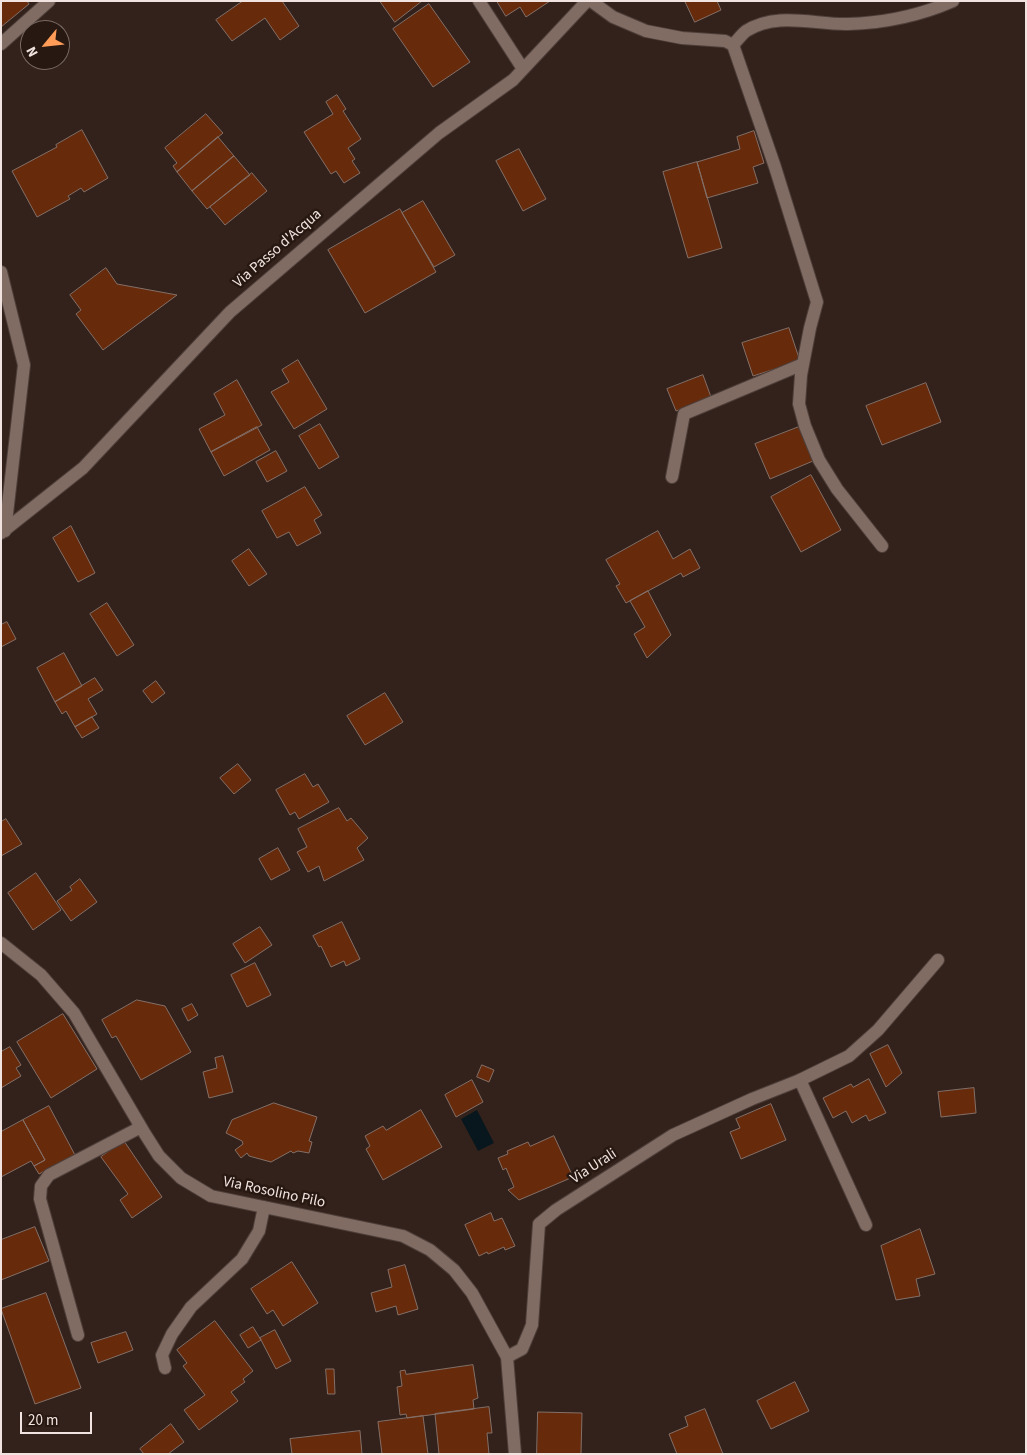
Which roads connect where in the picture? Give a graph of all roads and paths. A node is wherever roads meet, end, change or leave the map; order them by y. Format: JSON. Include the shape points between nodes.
{"nodes":[{"id":1,"x":49,"y":1,"type":"edge"},
{"id":2,"x":479,"y":1,"type":"edge"},
{"id":3,"x":589,"y":1,"type":"edge"},
{"id":4,"x":953,"y":1,"type":"edge"},
{"id":5,"x":1,"y":44,"type":"edge"},
{"id":6,"x":733,"y":45,"type":"junction"},
{"id":7,"x":523,"y":69,"type":"junction"},
{"id":8,"x":1,"y":272,"type":"edge"},
{"id":9,"x":803,"y":364,"type":"junction"},
{"id":10,"x":672,"y":477,"type":"dead end"},
{"id":11,"x":3,"y":532,"type":"edge"},
{"id":12,"x":882,"y":546,"type":"dead end"},
{"id":13,"x":1,"y":943,"type":"edge"},
{"id":14,"x":938,"y":960,"type":"dead end"},
{"id":15,"x":800,"y":1080,"type":"junction"},
{"id":16,"x":141,"y":1127,"type":"junction"},
{"id":17,"x":264,"y":1207,"type":"junction"},
{"id":18,"x":866,"y":1225,"type":"dead end"},
{"id":19,"x":78,"y":1336,"type":"dead end"},
{"id":20,"x":506,"y":1357,"type":"junction"},
{"id":21,"x":165,"y":1368,"type":"dead end"},
{"id":22,"x":515,"y":1454,"type":"edge"}],
"edges":[{"from":1,"to":5,"type":"street"},
{"from":2,"to":7,"type":"street"},
{"from":3,"to":6,"type":"street","via":[[613,17],[646,31],[725,41]]},
{"from":3,"to":7,"type":"street","name":"Via Passo d'Acqua"},
{"from":4,"to":6,"type":"street","via":[[895,19],[847,24],[783,20],[745,32]]},
{"from":6,"to":9,"type":"street","via":[[817,302]]},
{"from":7,"to":11,"type":"street","name":"Via Passo d'Acqua","via":[[513,80],[439,133],[230,312],[83,468]]},
{"from":8,"to":11,"type":"street","via":[[24,366]]},
{"from":9,"to":10,"type":"street","via":[[684,414]]},
{"from":9,"to":12,"type":"street","via":[[799,404],[819,460],[837,489]]},
{"from":13,"to":16,"type":"street","name":"Via Rosolino Pilo","via":[[41,975],[74,1013]]},
{"from":14,"to":15,"type":"street","name":"Via Urali","via":[[878,1030],[849,1056]]},
{"from":15,"to":18,"type":"street"},
{"from":15,"to":20,"type":"street","name":"Via Urali","via":[[673,1135],[539,1224],[532,1325],[522,1349]]},
{"from":16,"to":17,"type":"street","name":"Via Rosolino Pilo","via":[[160,1156],[182,1178],[211,1196]]},
{"from":16,"to":19,"type":"street","via":[[49,1175],[41,1186],[40,1199]]},
{"from":17,"to":20,"type":"street","name":"Via Rosolino Pilo","via":[[403,1236],[430,1250],[454,1270],[472,1293]]},
{"from":17,"to":21,"type":"street","via":[[259,1231],[242,1259],[191,1307],[172,1334],[162,1355]]},
{"from":20,"to":22,"type":"street","name":"Via Rosolino Pilo"}]}
